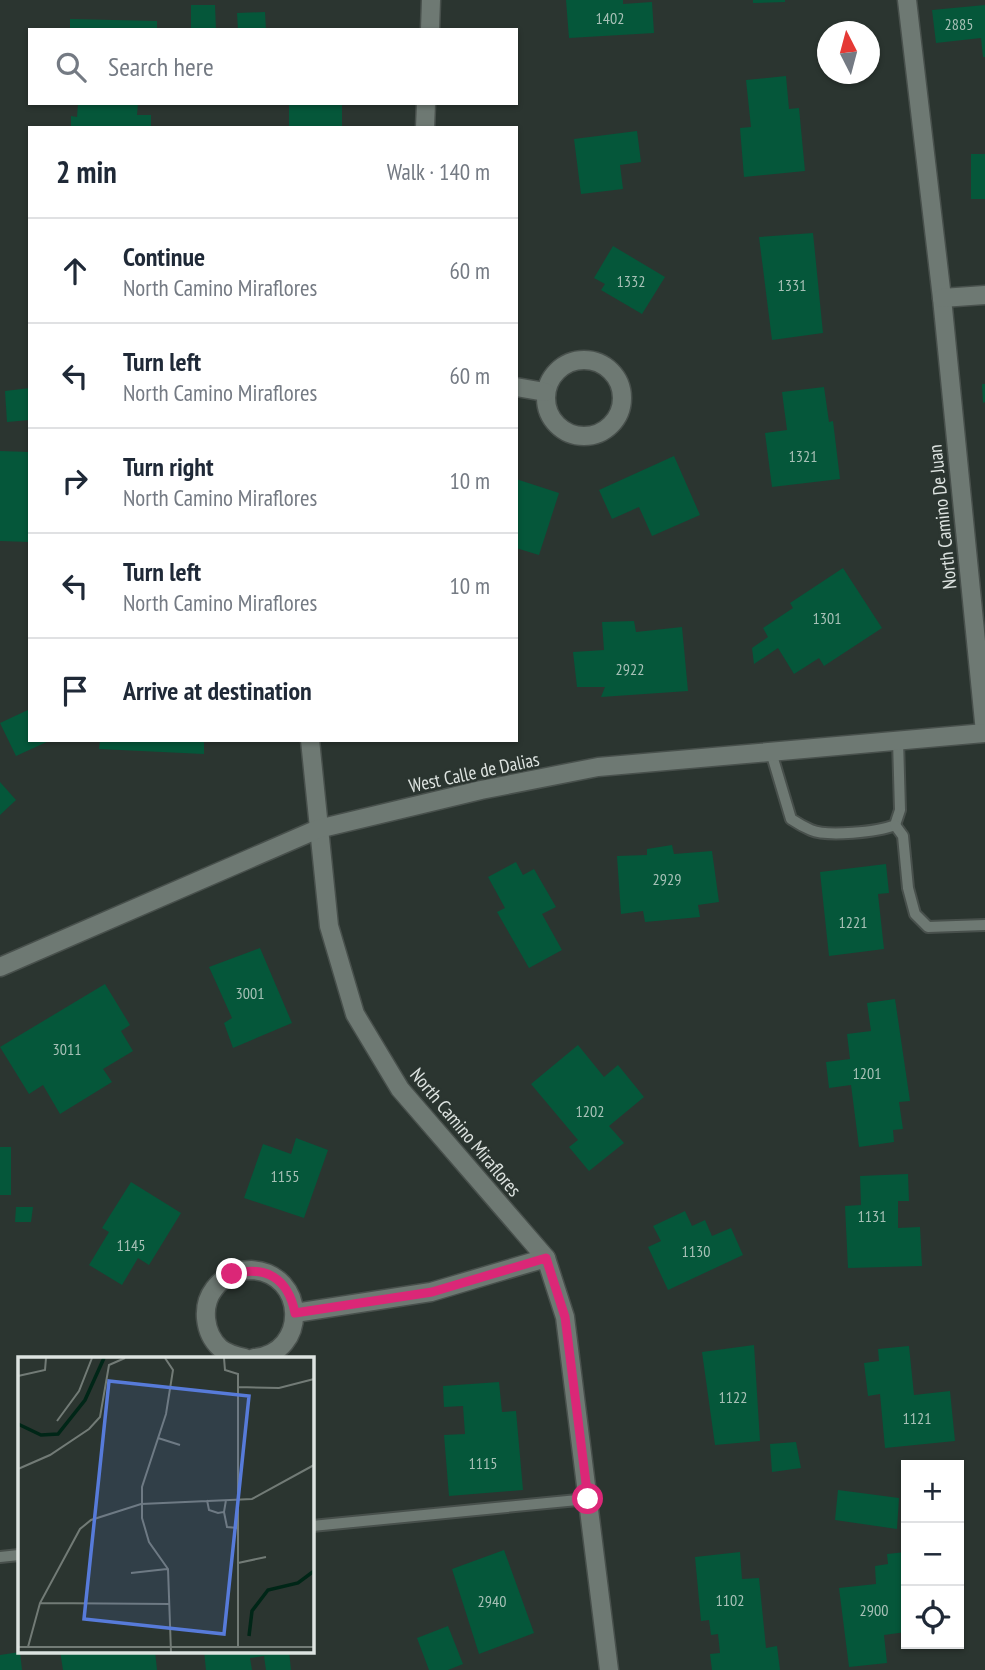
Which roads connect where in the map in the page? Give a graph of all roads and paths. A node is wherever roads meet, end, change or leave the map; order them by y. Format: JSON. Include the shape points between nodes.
{"nodes":[{"id":1,"x":431,"y":0,"type":"edge"},
{"id":2,"x":907,"y":0,"type":"edge"},
{"id":3,"x":430,"y":28,"type":"edge"},
{"id":4,"x":426,"y":105,"type":"edge"},
{"id":5,"x":425,"y":126,"type":"edge"},
{"id":6,"x":985,"y":295,"type":"edge"},
{"id":7,"x":942,"y":298,"type":"junction"},
{"id":8,"x":518,"y":387,"type":"edge"},
{"id":9,"x":545,"y":392,"type":"junction"},
{"id":10,"x":985,"y":732,"type":"edge"},
{"id":11,"x":898,"y":740,"type":"junction"},
{"id":12,"x":310,"y":742,"type":"edge"},
{"id":13,"x":771,"y":752,"type":"junction"},
{"id":14,"x":895,"y":825,"type":"junction"},
{"id":15,"x":318,"y":829,"type":"junction"},
{"id":16,"x":985,"y":925,"type":"edge"},
{"id":17,"x":0,"y":967,"type":"edge"},
{"id":18,"x":546,"y":1258,"type":"junction"},
{"id":19,"x":295,"y":1313,"type":"junction"},
{"id":20,"x":237,"y":1357,"type":"edge"},
{"id":21,"x":264,"y":1357,"type":"edge"},
{"id":22,"x":588,"y":1499,"type":"junction"},
{"id":23,"x":313,"y":1526,"type":"edge"},
{"id":24,"x":18,"y":1555,"type":"edge"},
{"id":25,"x":0,"y":1557,"type":"edge"},
{"id":26,"x":609,"y":1670,"type":"edge"}],
"edges":[{"from":1,"to":3,"type":"street"},
{"from":2,"to":7,"type":"street","name":"North Camino De Juan"},
{"from":4,"to":5,"type":"street"},
{"from":6,"to":7,"type":"street"},
{"from":7,"to":10,"type":"street","name":"North Camino De Juan"},
{"from":8,"to":9,"type":"street"},
{"from":9,"to":9,"type":"street","via":[[565,364],[591,360],[613,372],[623,396],[617,420],[597,435],[584,436],[561,429],[552,419]]},
{"from":10,"to":11,"type":"street","name":"West Calle de Dalias"},
{"from":11,"to":13,"type":"street","name":"West Calle de Dalias"},
{"from":11,"to":14,"type":"lane","via":[[900,810]]},
{"from":12,"to":15,"type":"street","name":"North Camino Miraflores"},
{"from":13,"to":14,"type":"lane","via":[[791,819],[813,832],[854,833]]},
{"from":13,"to":15,"type":"street","name":"West Calle de Dalias","via":[[597,767]]},
{"from":14,"to":16,"type":"lane","via":[[903,835],[915,914],[928,927]]},
{"from":15,"to":17,"type":"street","name":"West Calle de Dalias"},
{"from":15,"to":18,"type":"street","name":"North Camino Miraflores","via":[[329,926],[355,1014],[400,1089]]},
{"from":18,"to":19,"type":"street","via":[[432,1292]]},
{"from":18,"to":22,"type":"street","name":"North Camino Miraflores","via":[[565,1317]]},
{"from":19,"to":20,"type":"street","via":[[292,1298],[274,1276],[246,1270],[220,1282],[206,1307],[206,1322],[220,1348]]},
{"from":19,"to":21,"type":"street","via":[[286,1341]]},
{"from":22,"to":23,"type":"lane"},
{"from":22,"to":26,"type":"street","name":"North Camino Miraflores"},
{"from":24,"to":25,"type":"lane"}]}
